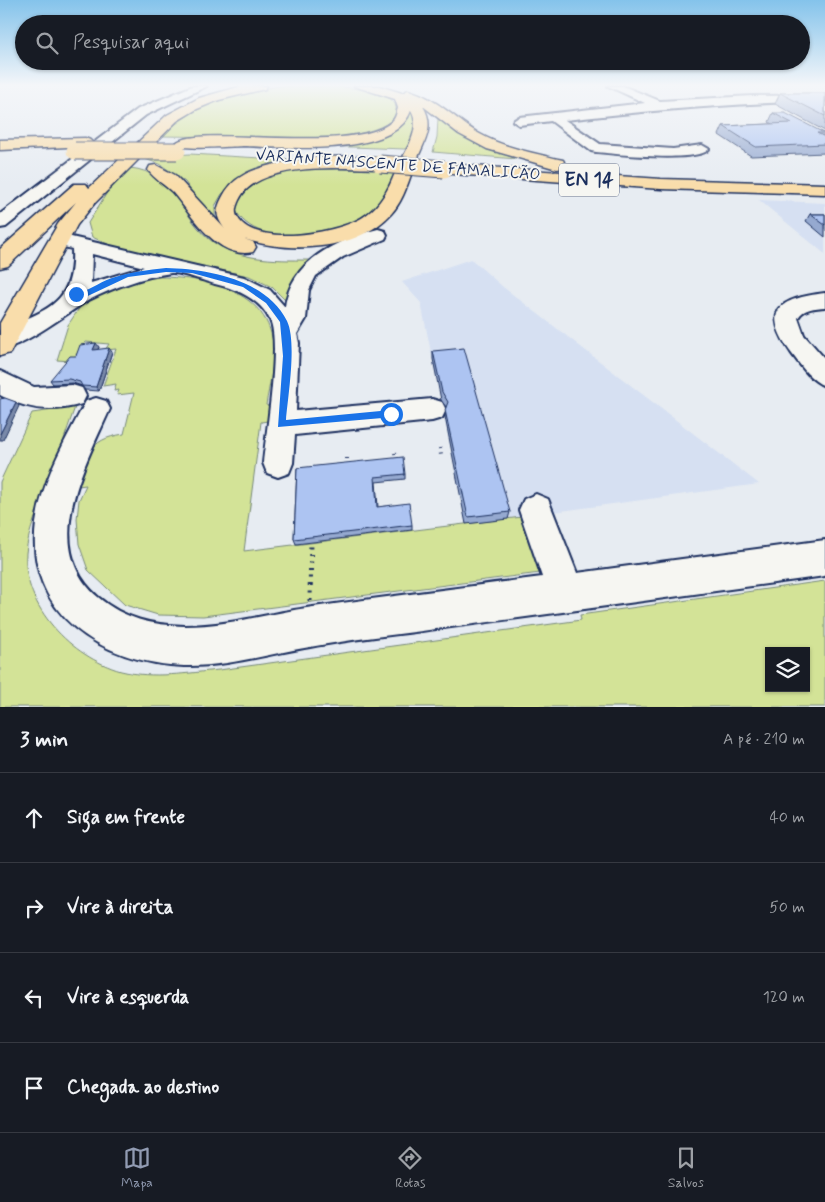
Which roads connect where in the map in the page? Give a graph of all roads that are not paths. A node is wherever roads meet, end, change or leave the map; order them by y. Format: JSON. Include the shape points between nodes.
{"nodes":[{"id":1,"x":133,"y":119,"type":"edge"},
{"id":2,"x":156,"y":119,"type":"edge"},
{"id":3,"x":171,"y":119,"type":"edge"},
{"id":4,"x":401,"y":119,"type":"edge"},
{"id":5,"x":421,"y":119,"type":"edge"},
{"id":6,"x":432,"y":119,"type":"edge"},
{"id":7,"x":449,"y":119,"type":"edge"},
{"id":8,"x":536,"y":119,"type":"edge"},
{"id":9,"x":556,"y":119,"type":"edge"},
{"id":10,"x":519,"y":121,"type":"dead end"},
{"id":11,"x":0,"y":145,"type":"edge"},
{"id":12,"x":80,"y":147,"type":"junction"},
{"id":13,"x":180,"y":147,"type":"junction"},
{"id":14,"x":702,"y":149,"type":"dead end"},
{"id":15,"x":0,"y":152,"type":"edge"},
{"id":16,"x":382,"y":160,"type":"junction"},
{"id":17,"x":446,"y":165,"type":"junction"},
{"id":18,"x":583,"y":170,"type":"junction"},
{"id":19,"x":825,"y":176,"type":"edge"},
{"id":20,"x":760,"y":179,"type":"junction"},
{"id":21,"x":825,"y":181,"type":"edge"},
{"id":22,"x":733,"y":188,"type":"junction"},
{"id":23,"x":825,"y":189,"type":"edge"},
{"id":24,"x":825,"y":193,"type":"edge"},
{"id":25,"x":0,"y":223,"type":"edge"},
{"id":26,"x":378,"y":236,"type":"junction"},
{"id":27,"x":58,"y":239,"type":"junction"},
{"id":28,"x":81,"y":246,"type":"junction"},
{"id":29,"x":0,"y":261,"type":"edge"},
{"id":30,"x":193,"y":271,"type":"junction"},
{"id":31,"x":72,"y":300,"type":"junction"},
{"id":32,"x":825,"y":300,"type":"edge"},
{"id":33,"x":286,"y":333,"type":"junction"},
{"id":34,"x":2,"y":343,"type":"edge"},
{"id":35,"x":825,"y":376,"type":"edge"},
{"id":36,"x":0,"y":382,"type":"edge"},
{"id":37,"x":432,"y":410,"type":"dead end"},
{"id":38,"x":281,"y":424,"type":"junction"},
{"id":39,"x":278,"y":463,"type":"dead end"},
{"id":40,"x":536,"y":510,"type":"dead end"},
{"id":41,"x":825,"y":558,"type":"edge"},
{"id":42,"x":566,"y":593,"type":"junction"}],
"edges":[{"from":1,"to":25,"type":"street"},
{"from":2,"to":29,"type":"highway"},
{"from":3,"to":27,"type":"highway","via":[[87,200]]},
{"from":4,"to":13,"type":"highway","via":[[384,131],[332,142],[224,141]]},
{"from":5,"to":16,"type":"highway","via":[[423,129],[393,197],[368,223],[344,234],[310,241],[281,241],[240,232],[228,221],[229,198],[238,188],[268,172],[305,164]]},
{"from":6,"to":26,"type":"highway","via":[[432,130],[408,203],[400,217]]},
{"from":7,"to":18,"type":"highway","via":[[471,136],[492,146]]},
{"from":8,"to":10,"type":"street"},
{"from":9,"to":14,"type":"street","via":[[596,148],[673,153]]},
{"from":11,"to":12,"type":"highway","name":"VARIANTE NASCENTE DE FAMALICÃO","number":"EN 14"},
{"from":12,"to":13,"type":"highway","name":"VARIANTE NASCENTE DE FAMALICÃO","number":"EN 14","bridge":true},
{"from":12,"to":15,"type":"highway","name":"VARIANTE NASCENTE DE FAMALICÃO","number":"EN 14"},
{"from":12,"to":26,"type":"highway","bridge":true,"via":[[156,170],[176,184],[212,230],[222,239],[239,245],[261,251],[308,252]]},
{"from":13,"to":16,"type":"highway","name":"VARIANTE NASCENTE DE FAMALICÃO","number":"EN 14"},
{"from":16,"to":17,"type":"highway","name":"VARIANTE NASCENTE DE FAMALICÃO","number":"EN 14","bridge":true},
{"from":17,"to":18,"type":"highway","name":"VARIANTE NASCENTE DE FAMALICÃO","number":"EN 14"},
{"from":17,"to":22,"type":"highway","name":"VARIANTE NASCENTE DE FAMALICÃO","number":"EN 14"},
{"from":18,"to":20,"type":"highway","name":"VARIANTE NASCENTE DE FAMALICÃO","number":"EN 14"},
{"from":19,"to":20,"type":"highway"},
{"from":20,"to":21,"type":"highway","name":"VARIANTE NASCENTE DE FAMALICÃO","number":"EN 14"},
{"from":22,"to":23,"type":"highway","name":"VARIANTE NASCENTE DE FAMALICÃO","number":"EN 14"},
{"from":22,"to":24,"type":"highway"},
{"from":26,"to":33,"type":"street","via":[[340,252],[310,270],[297,294],[294,318]]},
{"from":27,"to":28,"type":"street"},
{"from":27,"to":34,"type":"highway"},
{"from":28,"to":30,"type":"street"},
{"from":28,"to":31,"type":"street","via":[[80,275]]},
{"from":30,"to":31,"type":"street","via":[[166,270],[127,275]]},
{"from":30,"to":33,"type":"street","via":[[236,282],[262,295],[279,313]]},
{"from":31,"to":34,"type":"street"},
{"from":32,"to":35,"type":"street","via":[[797,304],[785,318],[787,330],[794,341]]},
{"from":33,"to":38,"type":"street"},
{"from":36,"to":42,"type":"street","via":[[37,400],[84,402],[75,450],[58,499],[53,558],[59,578],[85,614],[106,629],[129,639],[164,646],[244,640],[310,627]]},
{"from":37,"to":38,"type":"street"},
{"from":38,"to":39,"type":"street"},
{"from":40,"to":42,"type":"street"},
{"from":41,"to":42,"type":"street"}]}
